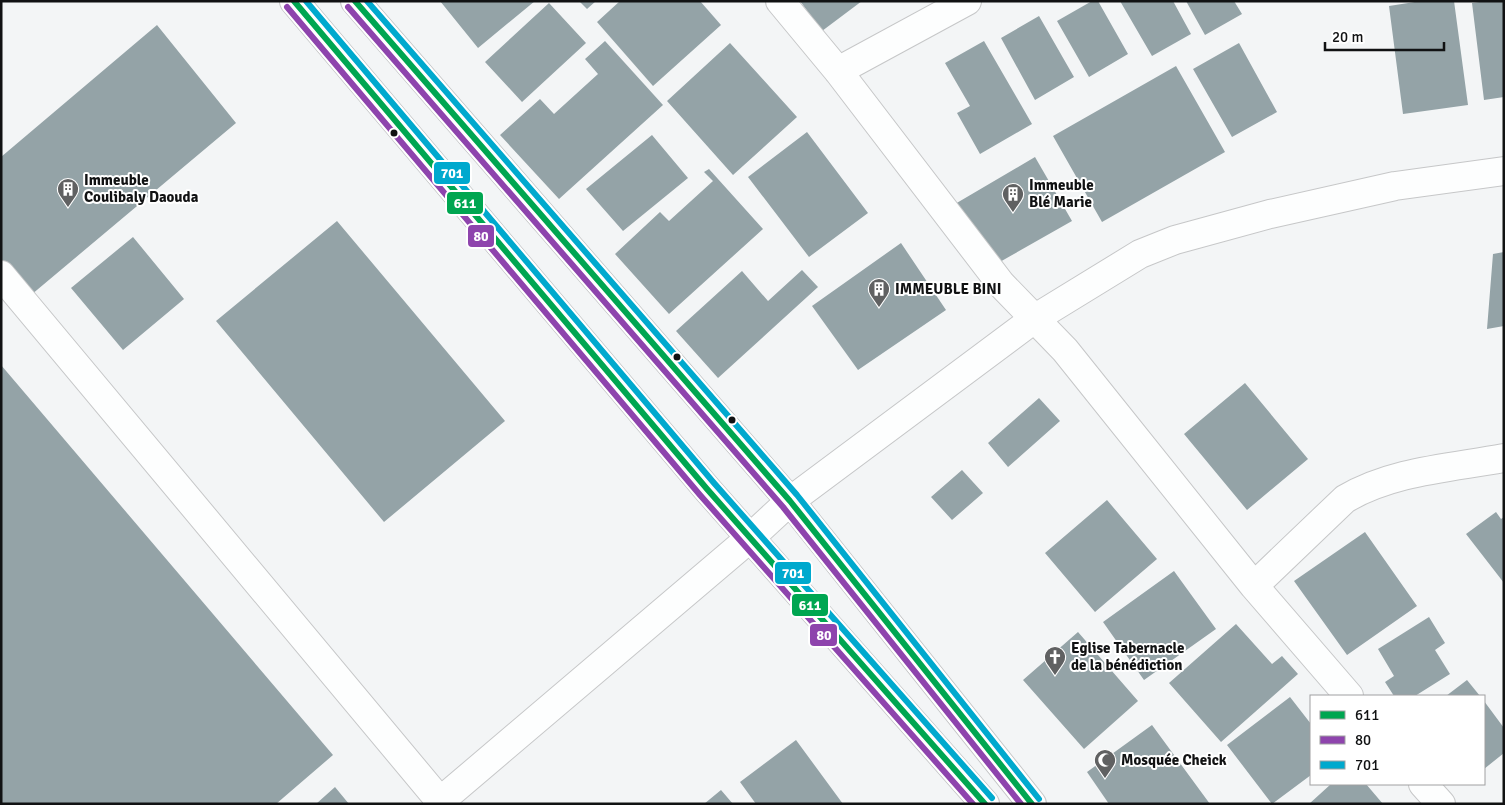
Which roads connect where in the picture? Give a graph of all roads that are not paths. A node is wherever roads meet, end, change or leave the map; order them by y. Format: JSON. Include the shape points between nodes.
{"nodes":[{"id":1,"x":294,"y":1,"type":"edge"},
{"id":2,"x":355,"y":1,"type":"edge"},
{"id":3,"x":780,"y":1,"type":"edge"},
{"id":4,"x":967,"y":1,"type":"edge"},
{"id":5,"x":838,"y":71,"type":"junction"},
{"id":6,"x":1504,"y":171,"type":"edge"},
{"id":7,"x":1,"y":275,"type":"edge"},
{"id":8,"x":1034,"y":318,"type":"junction"},
{"id":9,"x":1504,"y":458,"type":"edge"},
{"id":10,"x":790,"y":501,"type":"junction"},
{"id":11,"x":750,"y":538,"type":"junction"},
{"id":12,"x":1254,"y":586,"type":"junction"},
{"id":13,"x":1348,"y":695,"type":"edge"},
{"id":14,"x":1425,"y":785,"type":"edge"},
{"id":15,"x":438,"y":802,"type":"edge"},
{"id":16,"x":984,"y":804,"type":"edge"},
{"id":17,"x":1032,"y":804,"type":"edge"},
{"id":18,"x":1440,"y":804,"type":"edge"}],
"edges":[{"from":1,"to":11,"type":"street"},
{"from":2,"to":10,"type":"street"},
{"from":3,"to":5,"type":"street"},
{"from":4,"to":5,"type":"street"},
{"from":5,"to":8,"type":"street","via":[[1001,284]]},
{"from":6,"to":8,"type":"street","via":[[1395,186],[1175,240],[1140,254]]},
{"from":7,"to":15,"type":"street"},
{"from":8,"to":10,"type":"street"},
{"from":8,"to":12,"type":"street","via":[[1065,350]]},
{"from":9,"to":12,"type":"street","via":[[1398,477],[1361,490],[1345,499]]},
{"from":10,"to":11,"type":"street"},
{"from":10,"to":17,"type":"street"},
{"from":11,"to":15,"type":"street"},
{"from":11,"to":16,"type":"street"},
{"from":12,"to":13,"type":"street"},
{"from":14,"to":18,"type":"street"}]}
